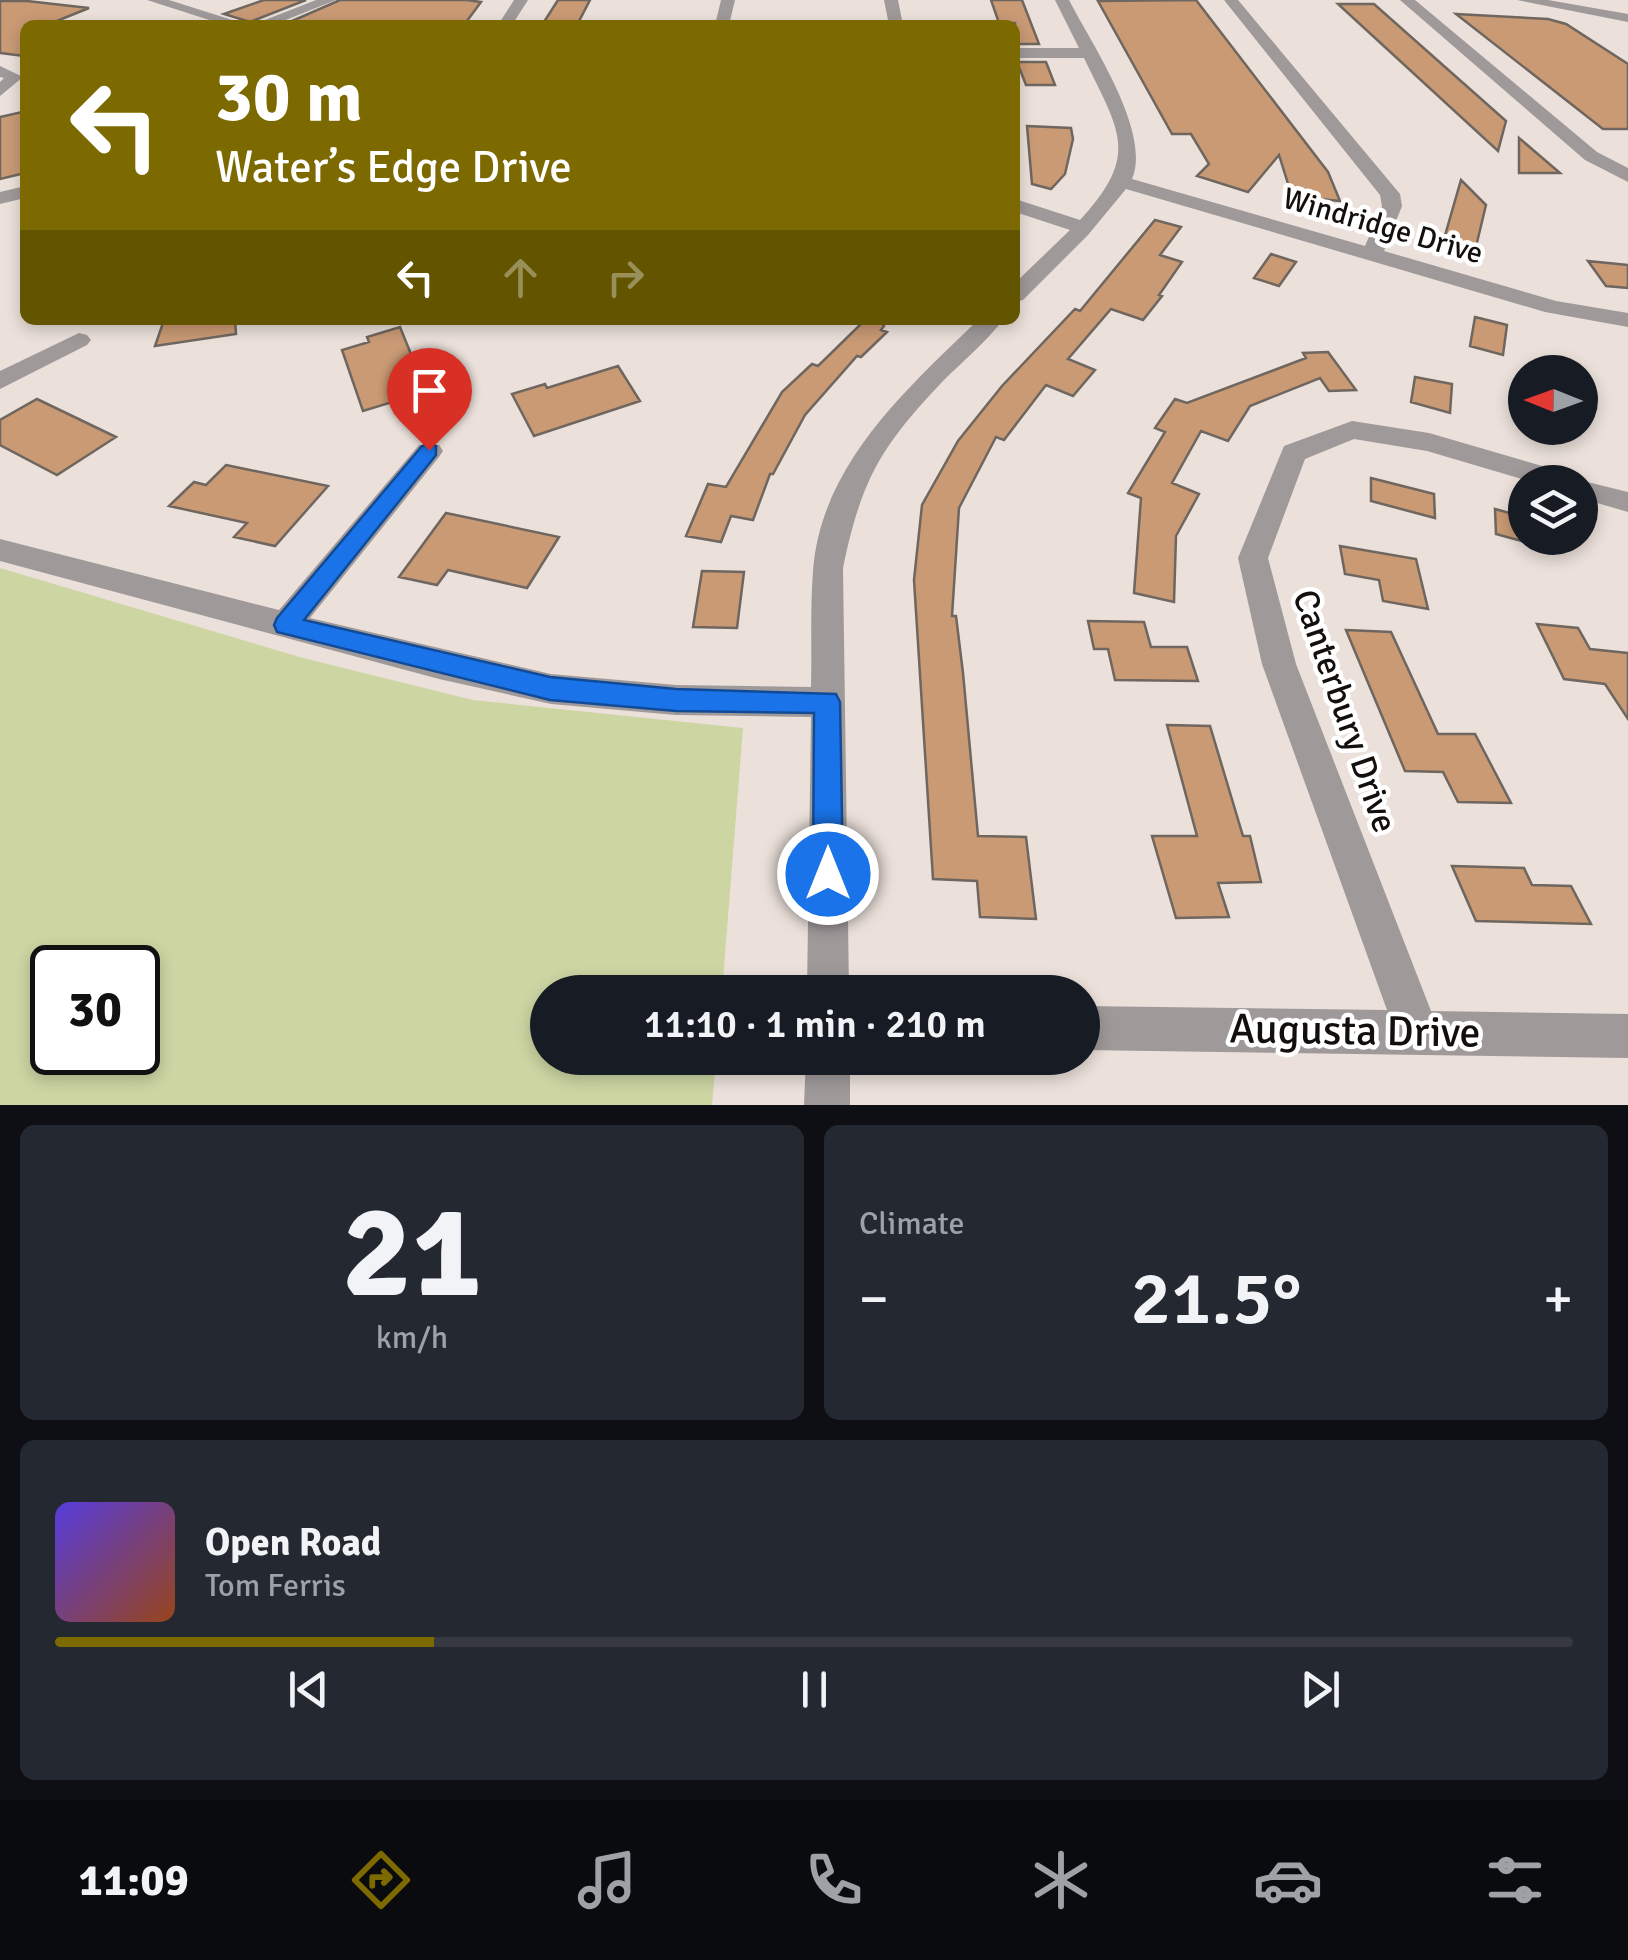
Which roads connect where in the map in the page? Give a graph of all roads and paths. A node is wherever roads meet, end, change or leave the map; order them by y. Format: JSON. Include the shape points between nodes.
{"nodes":[{"id":1,"x":154,"y":0,"type":"edge"},
{"id":2,"x":329,"y":0,"type":"edge"},
{"id":3,"x":1062,"y":0,"type":"edge"},
{"id":4,"x":1231,"y":0,"type":"edge"},
{"id":5,"x":1407,"y":0,"type":"edge"},
{"id":6,"x":1524,"y":0,"type":"edge"},
{"id":7,"x":1610,"y":15,"type":"junction"},
{"id":8,"x":1628,"y":18,"type":"edge"},
{"id":9,"x":224,"y":20,"type":"edge"},
{"id":10,"x":273,"y":20,"type":"edge"},
{"id":11,"x":1622,"y":34,"type":"dead end"},
{"id":12,"x":1020,"y":53,"type":"edge"},
{"id":13,"x":1087,"y":54,"type":"junction"},
{"id":14,"x":0,"y":72,"type":"edge"},
{"id":15,"x":0,"y":91,"type":"edge"},
{"id":16,"x":1628,"y":176,"type":"edge"},
{"id":17,"x":1122,"y":182,"type":"junction"},
{"id":18,"x":1020,"y":207,"type":"edge"},
{"id":19,"x":1082,"y":227,"type":"junction"},
{"id":20,"x":1372,"y":254,"type":"junction"},
{"id":21,"x":1020,"y":290,"type":"edge"},
{"id":22,"x":1628,"y":320,"type":"edge"},
{"id":23,"x":986,"y":325,"type":"edge"},
{"id":24,"x":79,"y":340,"type":"dead end"},
{"id":25,"x":0,"y":381,"type":"edge"},
{"id":26,"x":429,"y":450,"type":"dead end"},
{"id":27,"x":1508,"y":466,"type":"edge"},
{"id":28,"x":1598,"y":493,"type":"edge"},
{"id":29,"x":1628,"y":502,"type":"edge"},
{"id":30,"x":0,"y":550,"type":"edge"},
{"id":31,"x":286,"y":625,"type":"junction"},
{"id":32,"x":827,"y":702,"type":"junction"},
{"id":33,"x":828,"y":975,"type":"edge"},
{"id":34,"x":1100,"y":1028,"type":"edge"},
{"id":35,"x":1418,"y":1032,"type":"junction"},
{"id":36,"x":1628,"y":1036,"type":"edge"},
{"id":37,"x":828,"y":1075,"type":"edge"},
{"id":38,"x":827,"y":1105,"type":"edge"}],
"edges":[{"from":1,"to":9,"type":"street"},
{"from":2,"to":10,"type":"street"},
{"from":3,"to":13,"type":"street"},
{"from":4,"to":20,"type":"street","via":[[1390,194],[1392,206]]},
{"from":5,"to":16,"type":"street","via":[[1591,156]]},
{"from":6,"to":7,"type":"street"},
{"from":7,"to":8,"type":"street"},
{"from":7,"to":11,"type":"street"},
{"from":12,"to":13,"type":"street"},
{"from":13,"to":17,"type":"street","via":[[1127,139]]},
{"from":14,"to":15,"type":"street","via":[[15,77]]},
{"from":17,"to":19,"type":"street"},
{"from":17,"to":20,"type":"street","name":"Windridge Drive"},
{"from":18,"to":19,"type":"street"},
{"from":19,"to":21,"type":"street"},
{"from":20,"to":22,"type":"street","name":"Windridge Drive","via":[[1553,307]]},
{"from":23,"to":32,"type":"street","via":[[899,414],[854,478],[828,568]]},
{"from":24,"to":25,"type":"street"},
{"from":26,"to":31,"type":"street"},
{"from":27,"to":35,"type":"street","name":"Canterbury Drive","via":[[1428,442],[1352,430],[1294,453],[1253,558],[1279,664]]},
{"from":28,"to":29,"type":"street"},
{"from":30,"to":31,"type":"street"},
{"from":31,"to":32,"type":"street","via":[[550,688],[676,700]]},
{"from":32,"to":33,"type":"street"},
{"from":34,"to":35,"type":"street","name":"Augusta Drive"},
{"from":35,"to":36,"type":"street","name":"Augusta Drive"},
{"from":37,"to":38,"type":"street"}]}
